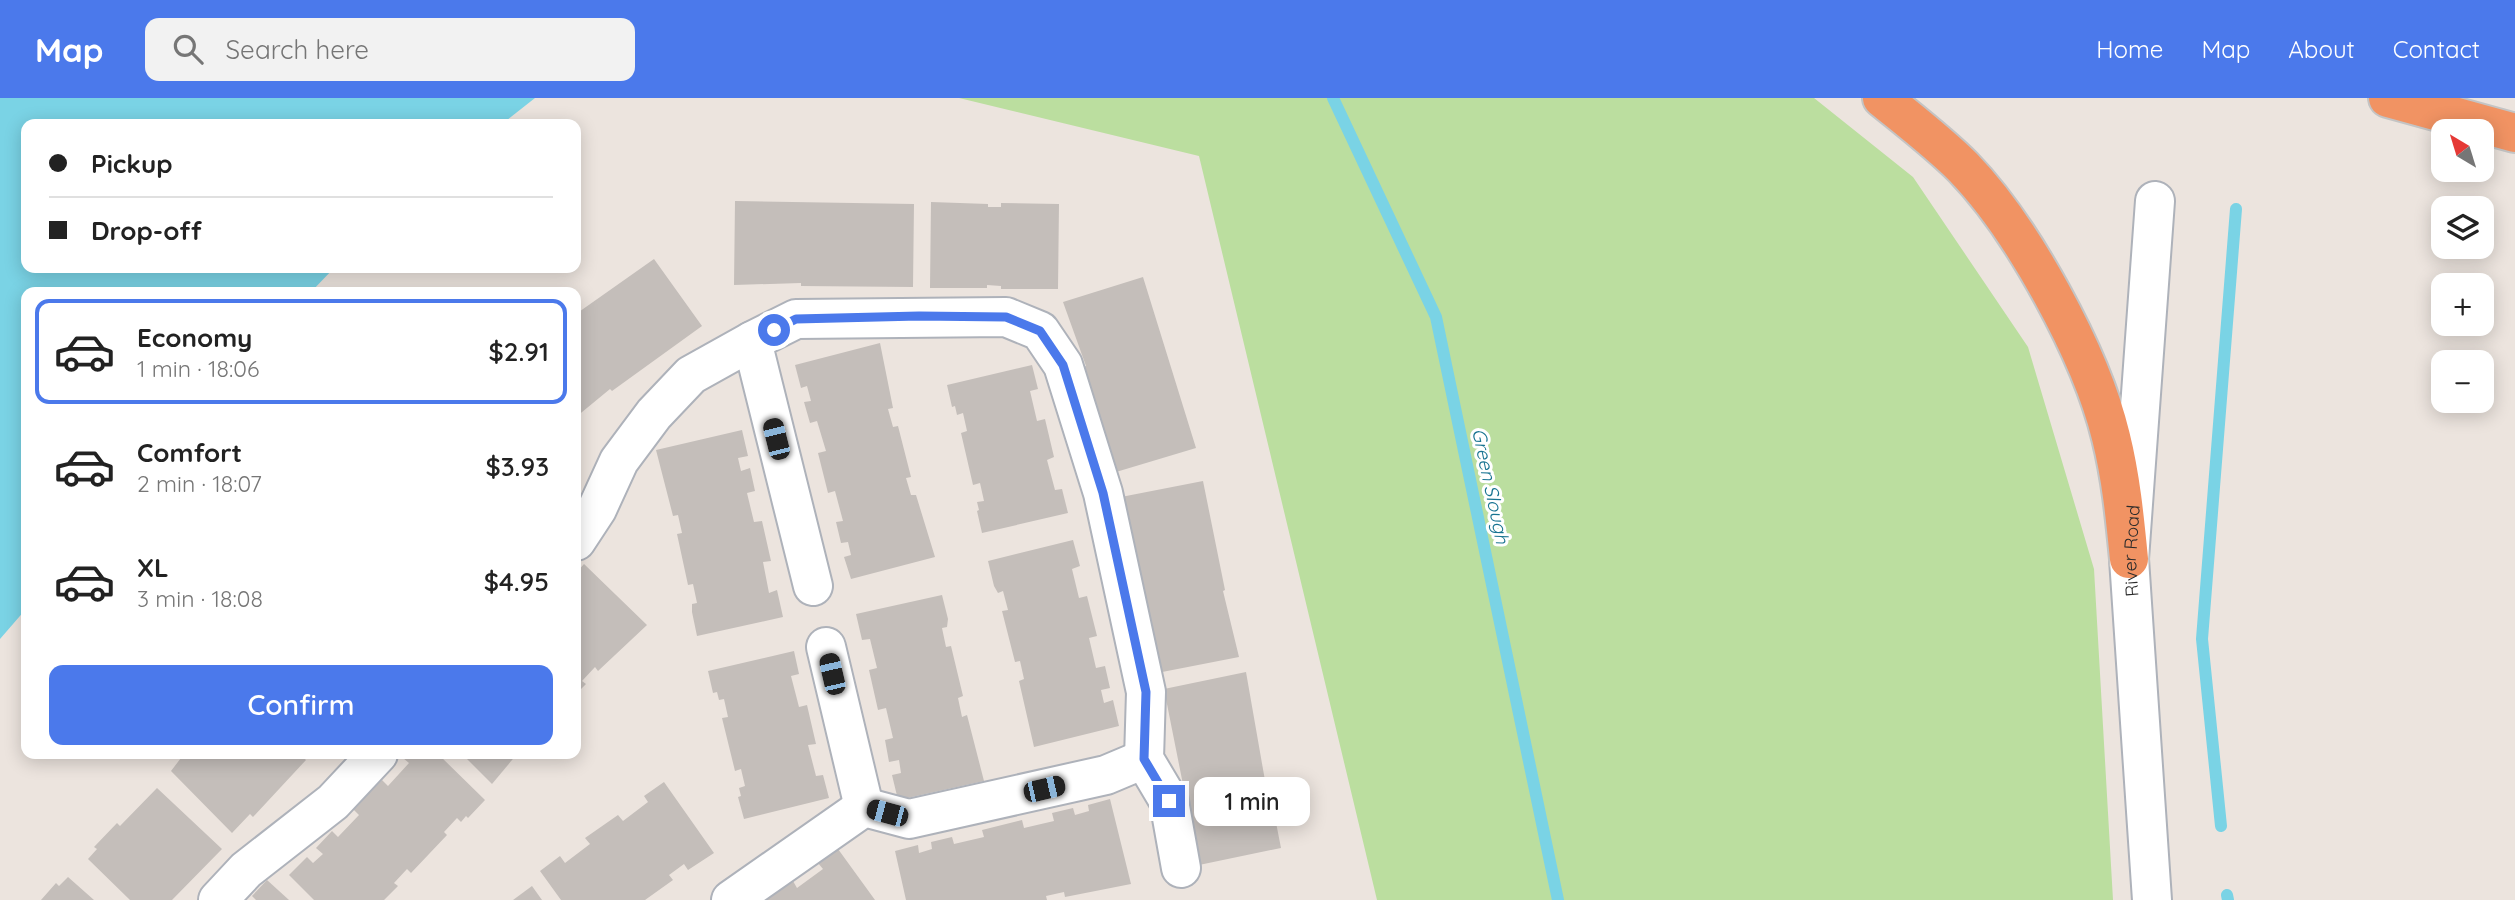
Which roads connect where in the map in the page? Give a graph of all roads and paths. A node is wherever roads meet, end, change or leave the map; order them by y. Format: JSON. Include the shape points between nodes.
{"nodes":[{"id":1,"x":1882,"y":98,"type":"edge"},
{"id":2,"x":2388,"y":98,"type":"edge"},
{"id":3,"x":2515,"y":133,"type":"edge"},
{"id":4,"x":2155,"y":201,"type":"dead end"},
{"id":5,"x":752,"y":341,"type":"junction"},
{"id":6,"x":581,"y":533,"type":"edge"},
{"id":7,"x":2129,"y":559,"type":"junction"},
{"id":8,"x":813,"y":586,"type":"dead end"},
{"id":9,"x":826,"y":647,"type":"dead end"},
{"id":10,"x":373,"y":759,"type":"edge"},
{"id":11,"x":1144,"y":759,"type":"junction"},
{"id":12,"x":864,"y":807,"type":"junction"},
{"id":13,"x":1181,"y":868,"type":"dead end"},
{"id":14,"x":218,"y":900,"type":"edge"},
{"id":15,"x":732,"y":900,"type":"edge"},
{"id":16,"x":2152,"y":900,"type":"edge"}],
"edges":[{"from":1,"to":7,"type":"highway","via":[[1964,168],[2009,225],[2051,295],[2083,357],[2111,436]]},
{"from":2,"to":3,"type":"highway"},
{"from":4,"to":7,"type":"street","name":"River Road"},
{"from":5,"to":6,"type":"street","via":[[691,375],[654,414],[619,461]]},
{"from":5,"to":8,"type":"street"},
{"from":5,"to":11,"type":"street","via":[[796,319],[1006,317],[1040,331],[1063,365],[1103,493],[1146,692]]},
{"from":7,"to":16,"type":"street","name":"River Road"},
{"from":9,"to":12,"type":"street"},
{"from":10,"to":14,"type":"street","via":[[333,802],[246,870]]},
{"from":11,"to":12,"type":"street","via":[[1105,775],[909,819]]},
{"from":11,"to":13,"type":"street","via":[[1169,801]]},
{"from":12,"to":15,"type":"street"}]}
